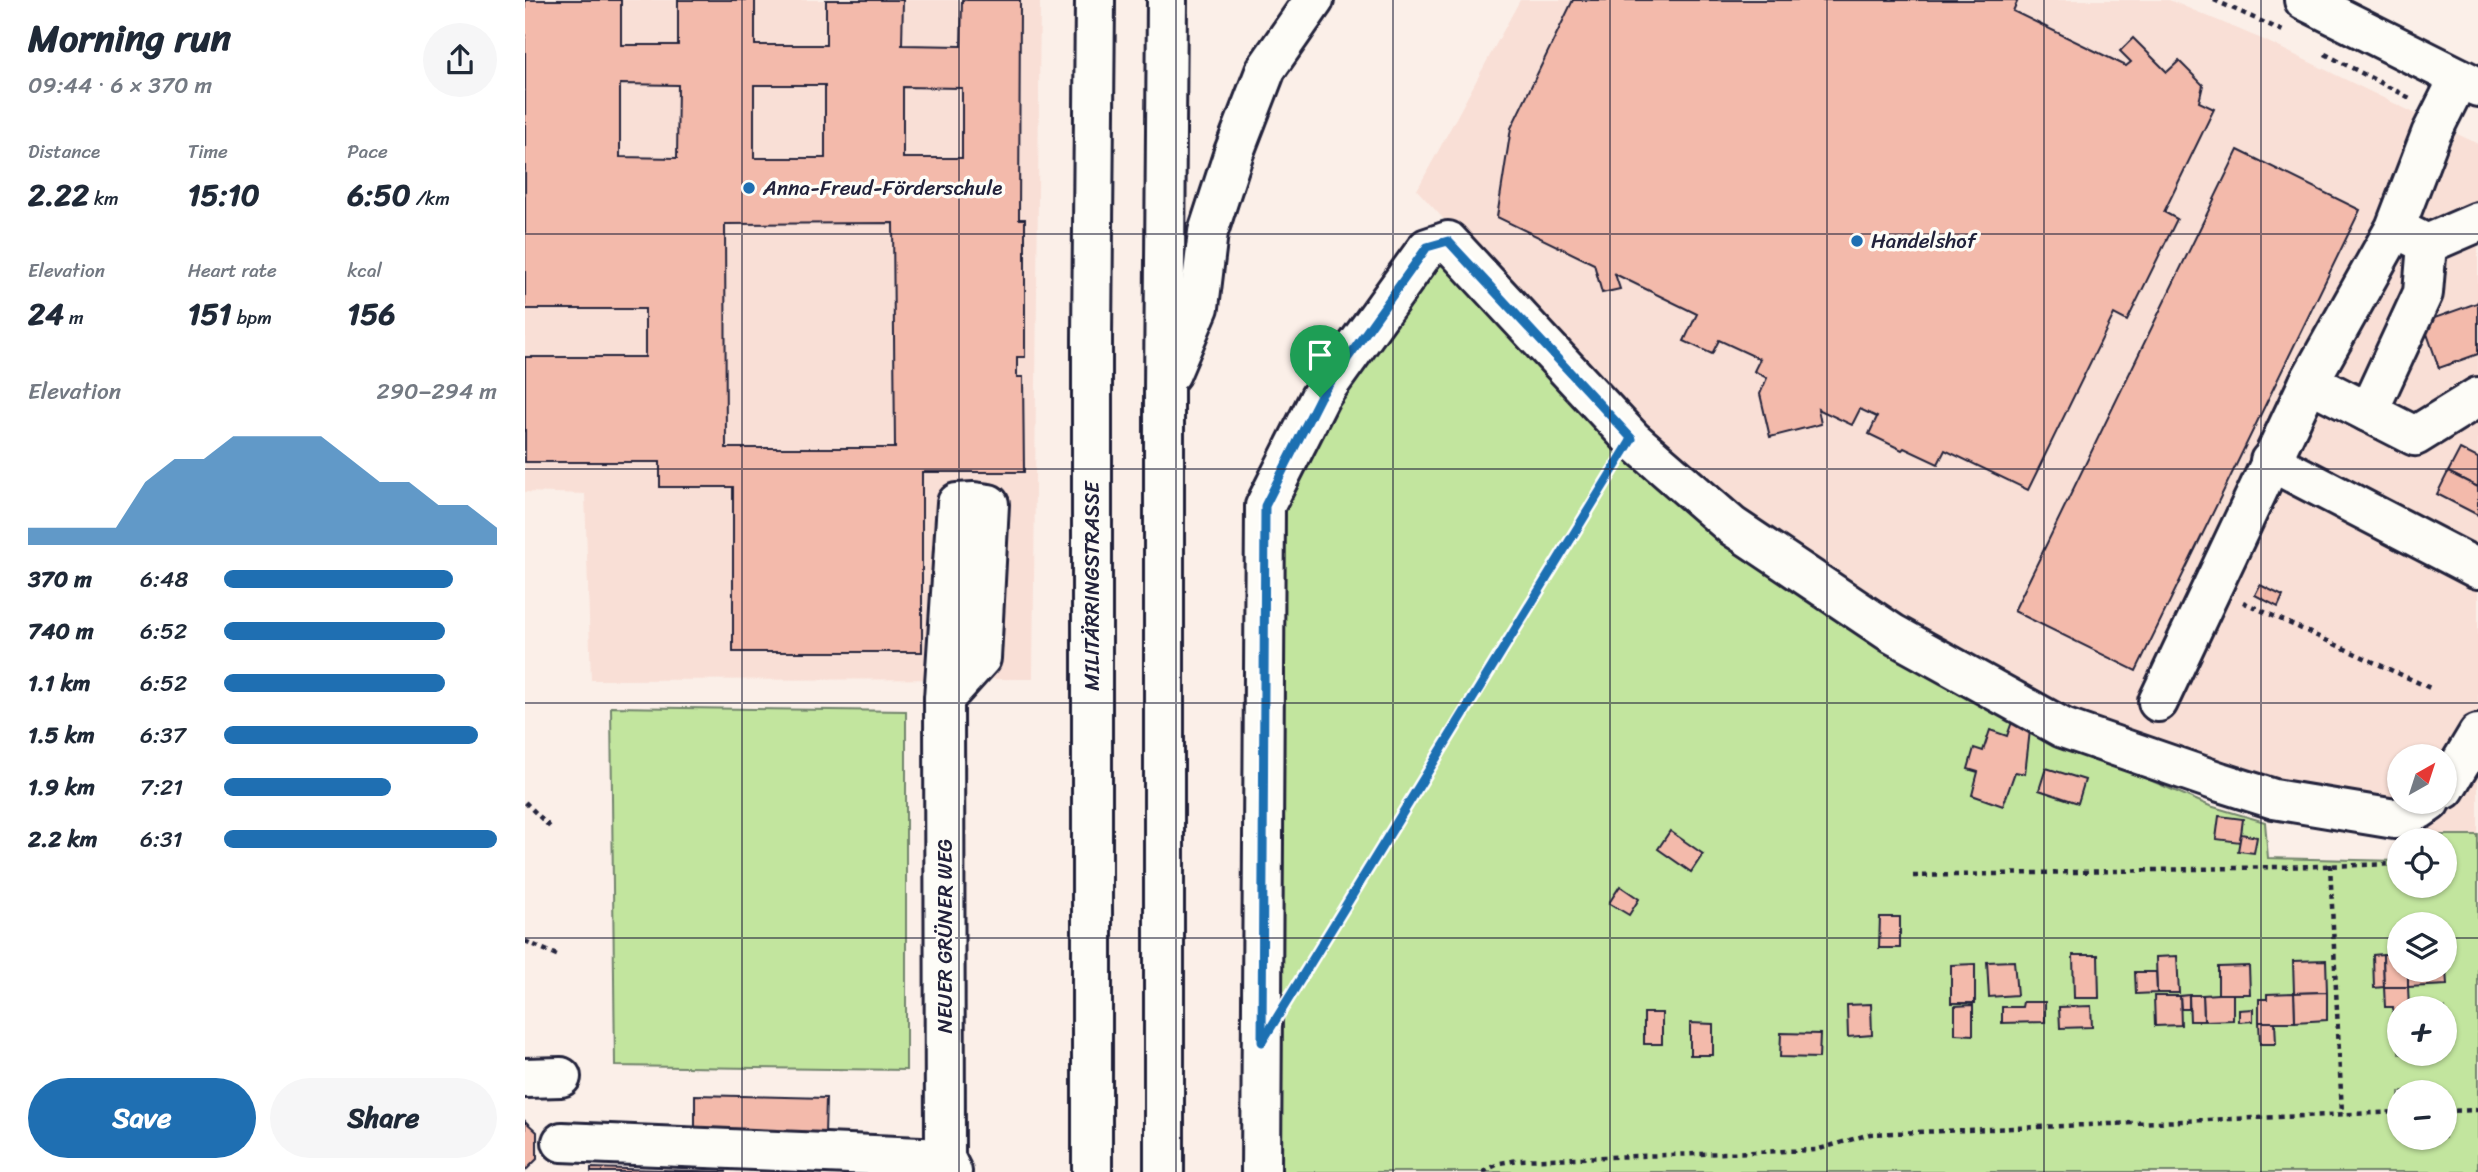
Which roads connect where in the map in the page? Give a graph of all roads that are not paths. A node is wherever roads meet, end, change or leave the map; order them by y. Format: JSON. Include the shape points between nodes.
{"nodes":[{"id":1,"x":1095,"y":0,"type":"edge"},
{"id":2,"x":1167,"y":0,"type":"edge"},
{"id":3,"x":1314,"y":0,"type":"edge"},
{"id":4,"x":2304,"y":0,"type":"edge"},
{"id":5,"x":2469,"y":83,"type":"edge"},
{"id":6,"x":2478,"y":222,"type":"edge"},
{"id":7,"x":2411,"y":236,"type":"junction"},
{"id":8,"x":2309,"y":382,"type":"junction"},
{"id":9,"x":1164,"y":391,"type":"junction"},
{"id":10,"x":2478,"y":397,"type":"edge"},
{"id":11,"x":2368,"y":412,"type":"junction"},
{"id":12,"x":2270,"y":461,"type":"junction"},
{"id":13,"x":2478,"y":569,"type":"edge"},
{"id":14,"x":944,"y":699,"type":"dead end"},
{"id":15,"x":2158,"y":702,"type":"dead end"},
{"id":16,"x":2478,"y":734,"type":"edge"},
{"id":17,"x":2457,"y":769,"type":"edge"},
{"id":18,"x":2409,"y":814,"type":"edge"},
{"id":19,"x":562,"y":1142,"type":"dead end"},
{"id":20,"x":949,"y":1165,"type":"edge"},
{"id":21,"x":1092,"y":1172,"type":"edge"},
{"id":22,"x":1164,"y":1172,"type":"edge"},
{"id":23,"x":1261,"y":1172,"type":"edge"}],
"edges":[{"from":1,"to":21,"type":"main road","name":"MILITÄRRINGSTRASSE"},
{"from":2,"to":9,"type":"main road"},
{"from":3,"to":9,"type":"main road","via":[[1266,69],[1238,140],[1208,232],[1199,307]]},
{"from":4,"to":5,"type":"main road"},
{"from":5,"to":7,"type":"main road","via":[[2440,113]]},
{"from":6,"to":7,"type":"main road"},
{"from":7,"to":8,"type":"main road"},
{"from":7,"to":11,"type":"main road","via":[[2423,293]]},
{"from":8,"to":11,"type":"main road"},
{"from":8,"to":12,"type":"main road"},
{"from":9,"to":22,"type":"main road"},
{"from":10,"to":11,"type":"main road","via":[[2415,436]]},
{"from":12,"to":13,"type":"main road"},
{"from":12,"to":15,"type":"main road"},
{"from":14,"to":20,"type":"main road","name":"NEUER GRÜNER WEG"},
{"from":16,"to":17,"type":"main road"},
{"from":18,"to":23,"type":"main road","via":[[2395,819],[2274,799],[2220,782],[2063,727],[1893,635],[1732,526],[1632,439],[1448,241],[1427,247],[1320,397],[1265,506]]},
{"from":19,"to":20,"type":"main road"}]}
